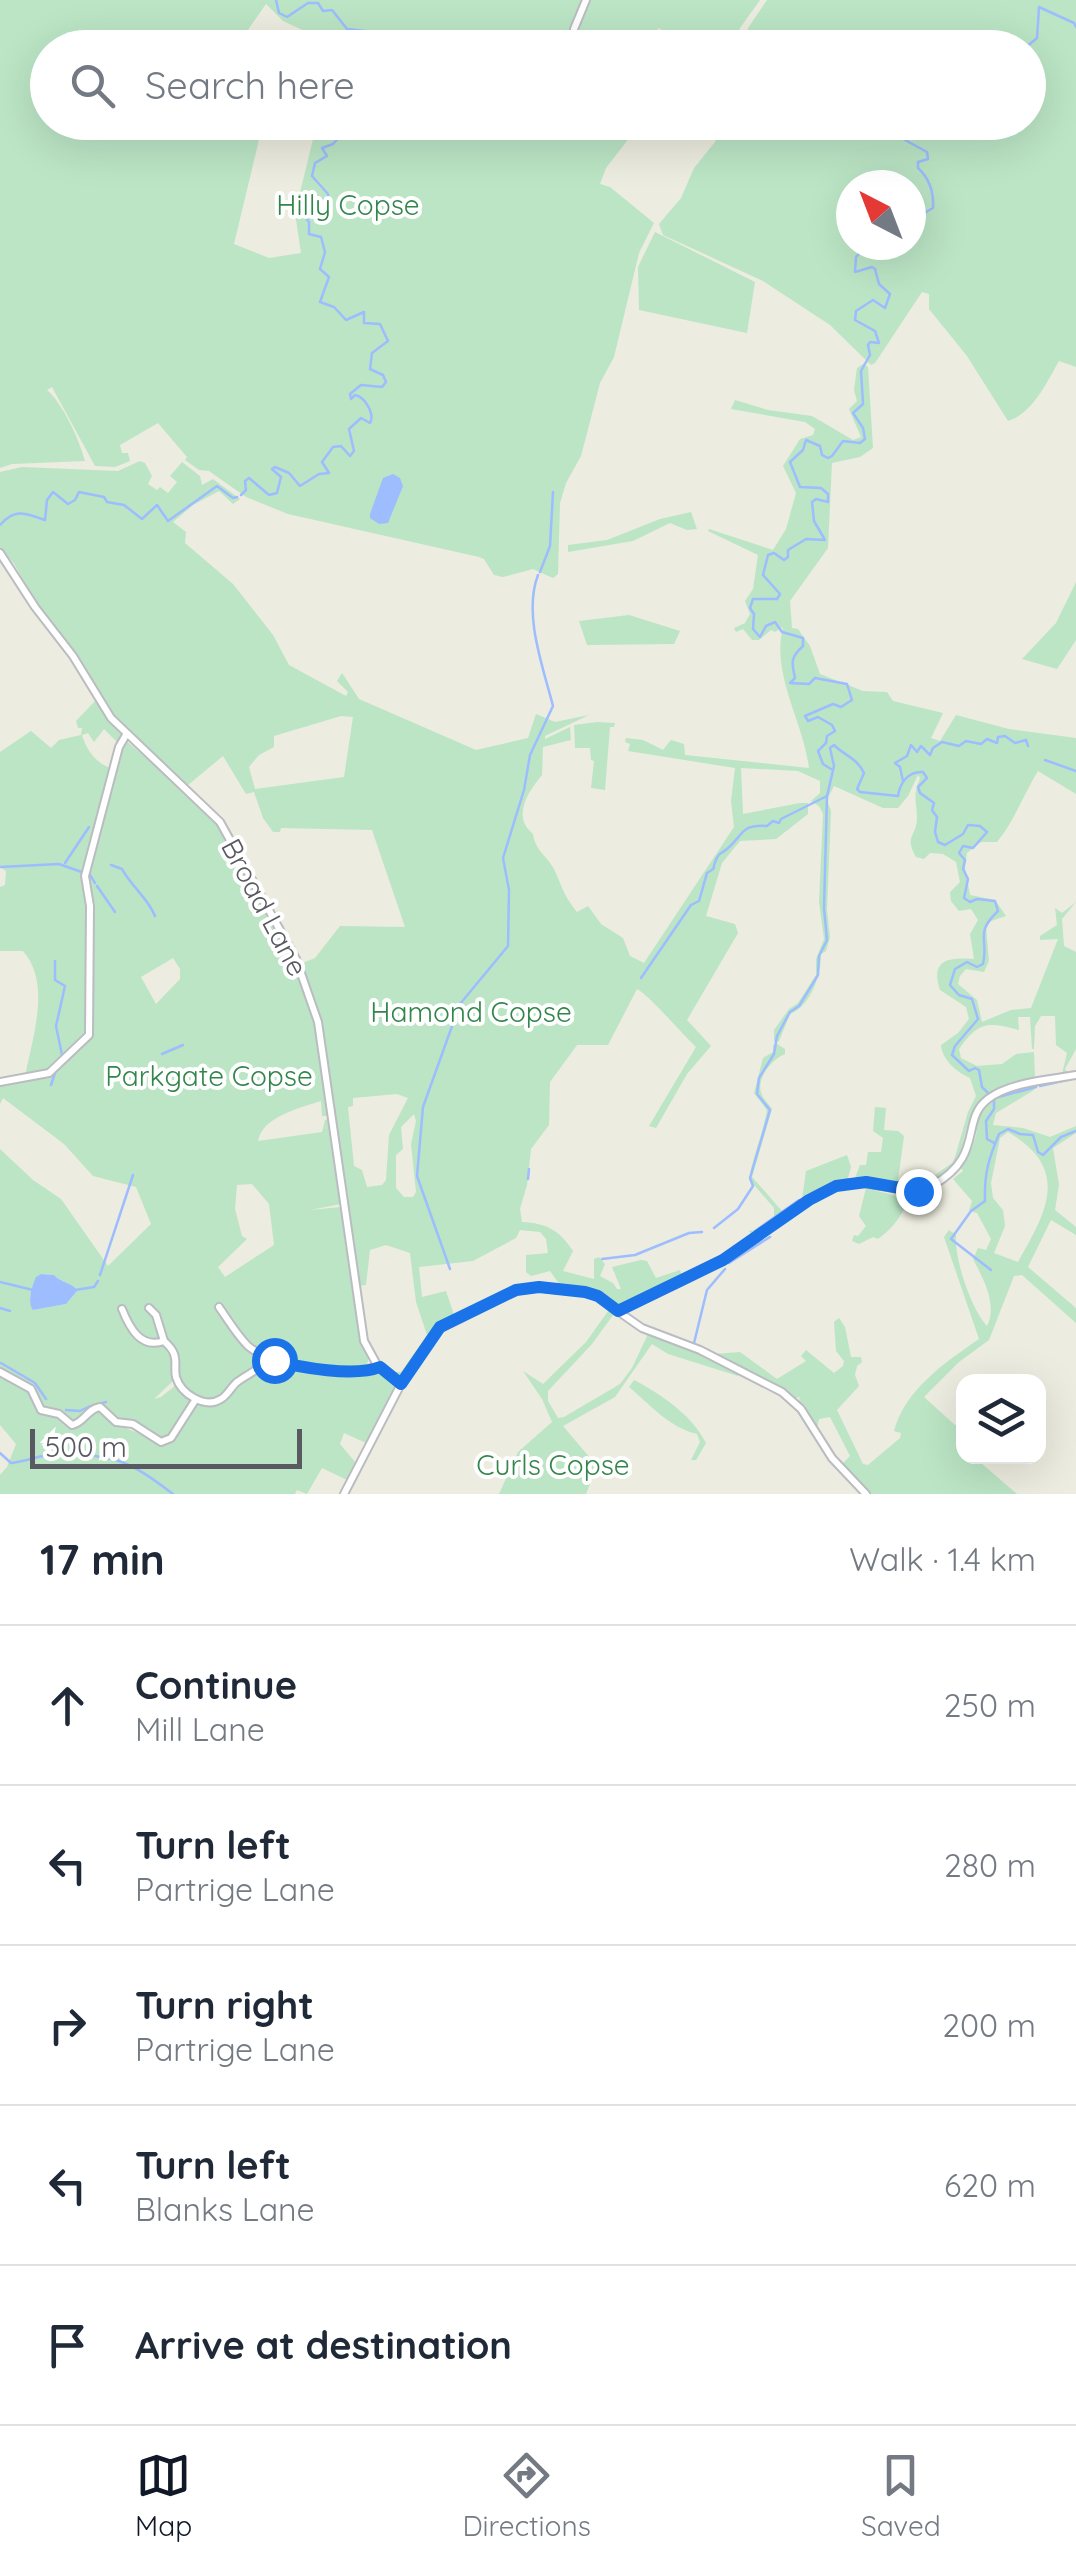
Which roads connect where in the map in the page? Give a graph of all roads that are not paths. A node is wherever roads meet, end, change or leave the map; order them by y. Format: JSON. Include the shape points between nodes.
{"nodes":[{"id":1,"x":586,"y":0,"type":"edge"},
{"id":2,"x":574,"y":30,"type":"edge"},
{"id":3,"x":1,"y":553,"type":"edge"},
{"id":4,"x":126,"y":735,"type":"junction"},
{"id":5,"x":1076,"y":1075,"type":"edge"},
{"id":6,"x":0,"y":1082,"type":"edge"},
{"id":7,"x":219,"y":1307,"type":"dead end"},
{"id":8,"x":122,"y":1308,"type":"dead end"},
{"id":9,"x":149,"y":1308,"type":"dead end"},
{"id":10,"x":618,"y":1311,"type":"junction"},
{"id":11,"x":164,"y":1341,"type":"junction"},
{"id":12,"x":268,"y":1357,"type":"junction"},
{"id":13,"x":380,"y":1367,"type":"junction"},
{"id":14,"x":0,"y":1372,"type":"edge"},
{"id":15,"x":401,"y":1384,"type":"junction"},
{"id":16,"x":196,"y":1399,"type":"junction"},
{"id":17,"x":344,"y":1494,"type":"edge"},
{"id":18,"x":866,"y":1494,"type":"edge"}],
"edges":[{"from":1,"to":2,"type":"street"},
{"from":3,"to":4,"type":"street","name":"Broad Lane"},
{"from":4,"to":6,"type":"street","via":[[85,874],[90,1035],[49,1073]]},
{"from":4,"to":13,"type":"street","name":"Broad Lane","via":[[220,822],[306,982],[318,1022],[363,1335]]},
{"from":5,"to":10,"type":"street","via":[[992,1096],[975,1116],[964,1158],[932,1186],[836,1186],[723,1260]]},
{"from":7,"to":12,"type":"street","via":[[246,1344]]},
{"from":8,"to":11,"type":"street","via":[[144,1342]]},
{"from":9,"to":11,"type":"street"},
{"from":10,"to":15,"type":"street","via":[[585,1292],[516,1290],[440,1327]]},
{"from":10,"to":18,"type":"street","via":[[788,1396]]},
{"from":11,"to":16,"type":"street","via":[[174,1354],[178,1382]]},
{"from":12,"to":13,"type":"street","via":[[332,1370]]},
{"from":12,"to":16,"type":"street","via":[[222,1398]]},
{"from":13,"to":15,"type":"street","name":"Broad Lane"},
{"from":14,"to":16,"type":"street","via":[[32,1389],[41,1410],[72,1424],[98,1406],[158,1441],[168,1442]]},
{"from":15,"to":17,"type":"street"}]}
